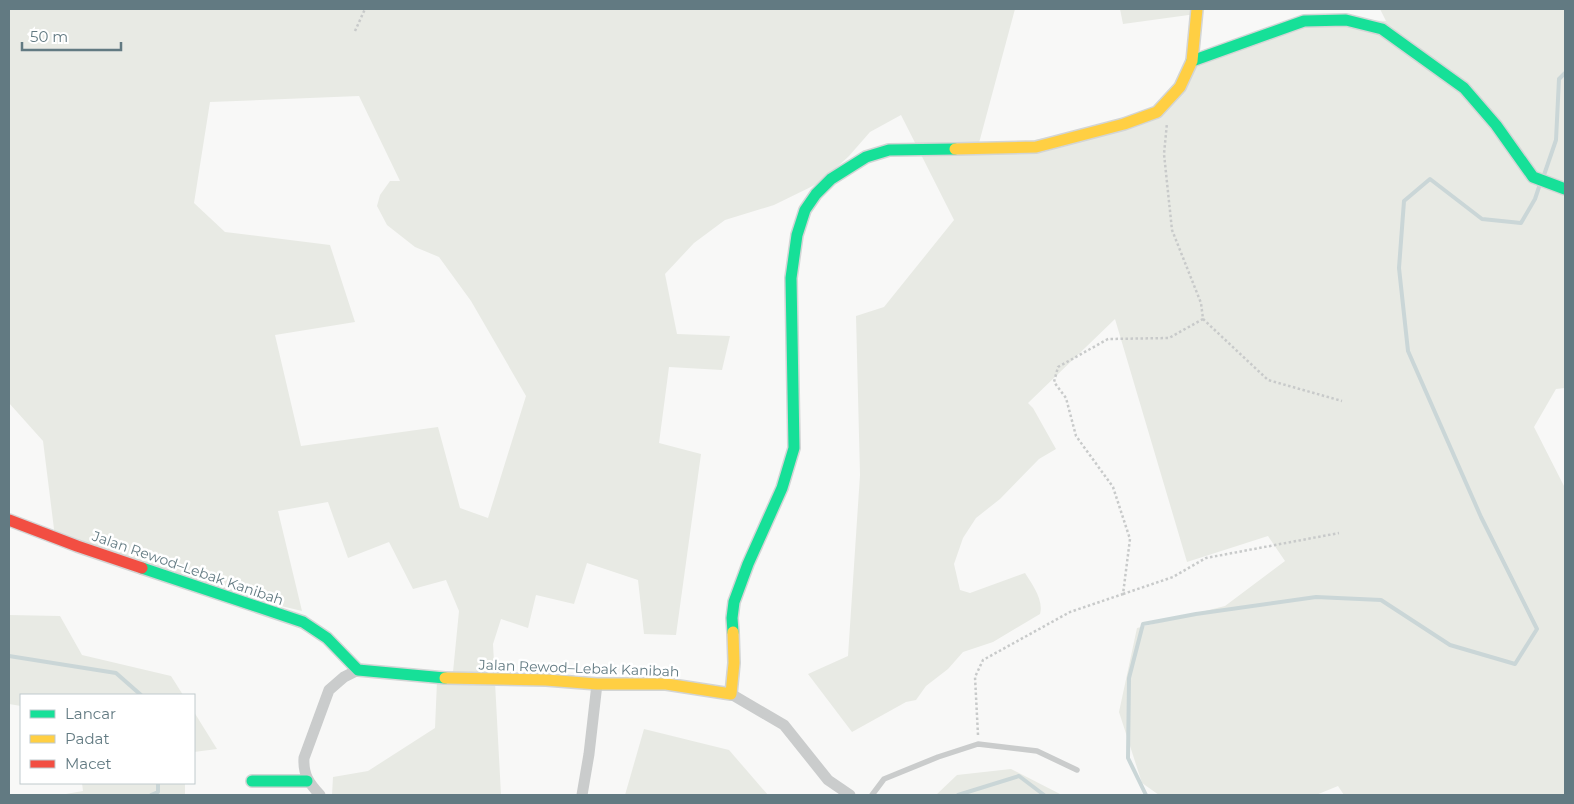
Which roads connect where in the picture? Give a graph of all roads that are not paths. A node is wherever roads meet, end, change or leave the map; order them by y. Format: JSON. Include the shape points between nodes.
{"nodes":[{"id":1,"x":1197,"y":9,"type":"edge"},
{"id":2,"x":1321,"y":14,"type":"edge"},
{"id":3,"x":1192,"y":61,"type":"junction"},
{"id":4,"x":1564,"y":189,"type":"edge"},
{"id":5,"x":9,"y":520,"type":"edge"},
{"id":6,"x":358,"y":670,"type":"junction"},
{"id":7,"x":597,"y":684,"type":"junction"},
{"id":8,"x":731,"y":694,"type":"junction"},
{"id":9,"x":1077,"y":770,"type":"dead end"},
{"id":10,"x":252,"y":781,"type":"dead end"},
{"id":11,"x":308,"y":781,"type":"junction"},
{"id":12,"x":320,"y":795,"type":"edge"},
{"id":13,"x":582,"y":795,"type":"edge"},
{"id":14,"x":850,"y":795,"type":"edge"},
{"id":15,"x":872,"y":795,"type":"edge"}],
"edges":[{"from":1,"to":3,"type":"street"},
{"from":2,"to":3,"type":"street"},
{"from":2,"to":4,"type":"street","via":[[1382,30],[1437,68],[1464,88],[1496,125],[1533,177]]},
{"from":3,"to":8,"type":"street","via":[[1180,87],[1157,112],[1124,124],[1036,146],[889,150],[867,157],[824,185],[805,209],[791,278],[794,448],[734,603],[731,616],[734,644]]},
{"from":5,"to":6,"type":"street","name":"Jalan Rewod–Lebak Kanibah","via":[[304,622],[327,638]]},
{"from":6,"to":7,"type":"street","name":"Jalan Rewod–Lebak Kanibah","via":[[436,678]]},
{"from":6,"to":11,"type":"street","via":[[328,690],[304,758],[303,769]]},
{"from":7,"to":8,"type":"street","name":"Jalan Rewod–Lebak Kanibah","via":[[666,684]]},
{"from":7,"to":13,"type":"street"},
{"from":8,"to":14,"type":"street","via":[[784,725],[828,780]]},
{"from":9,"to":15,"type":"lane","via":[[1037,751],[978,744],[884,779]]},
{"from":10,"to":11,"type":"street"},
{"from":11,"to":12,"type":"street"}]}
